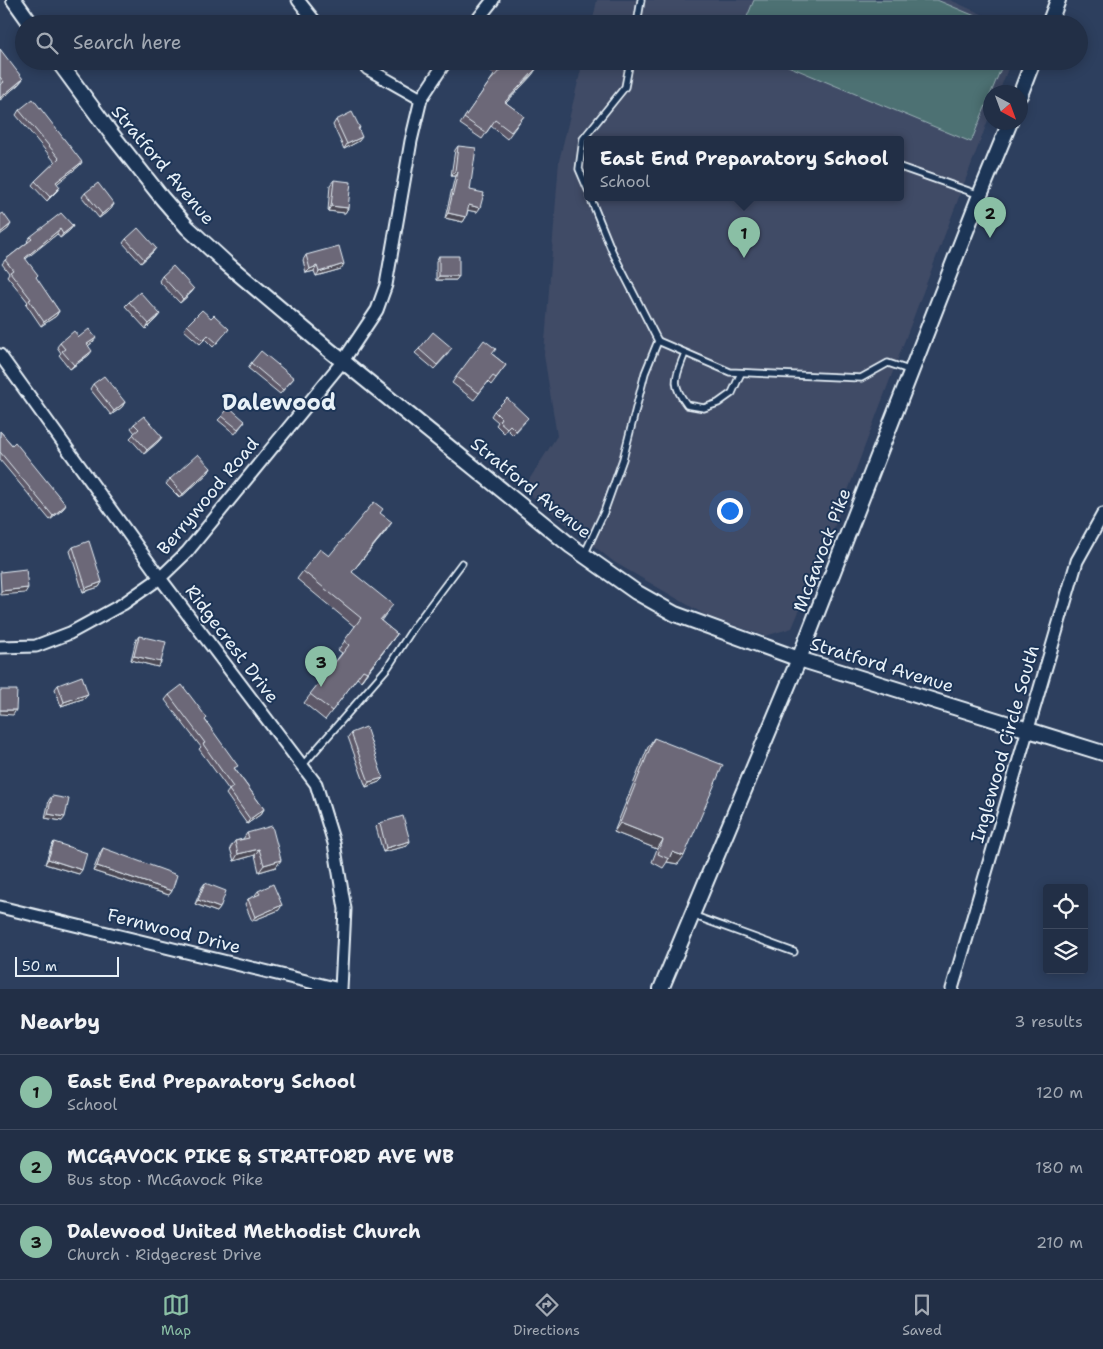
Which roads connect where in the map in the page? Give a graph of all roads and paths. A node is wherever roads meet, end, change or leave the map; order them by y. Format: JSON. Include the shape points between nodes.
{"nodes":[{"id":1,"x":14,"y":0,"type":"edge"},
{"id":2,"x":298,"y":0,"type":"edge"},
{"id":3,"x":493,"y":0,"type":"edge"},
{"id":4,"x":641,"y":0,"type":"edge"},
{"id":5,"x":1058,"y":0,"type":"edge"},
{"id":6,"x":25,"y":15,"type":"edge"},
{"id":7,"x":310,"y":15,"type":"edge"},
{"id":8,"x":481,"y":15,"type":"edge"},
{"id":9,"x":638,"y":15,"type":"edge"},
{"id":10,"x":1052,"y":15,"type":"edge"},
{"id":11,"x":65,"y":70,"type":"edge"},
{"id":12,"x":370,"y":70,"type":"edge"},
{"id":13,"x":440,"y":70,"type":"edge"},
{"id":14,"x":628,"y":70,"type":"edge"},
{"id":15,"x":1030,"y":70,"type":"edge"},
{"id":16,"x":1024,"y":85,"type":"edge"},
{"id":17,"x":422,"y":100,"type":"junction"},
{"id":18,"x":1007,"y":130,"type":"edge"},
{"id":19,"x":585,"y":136,"type":"edge"},
{"id":20,"x":584,"y":137,"type":"edge"},
{"id":21,"x":904,"y":168,"type":"edge"},
{"id":22,"x":584,"y":181,"type":"edge"},
{"id":23,"x":980,"y":195,"type":"junction"},
{"id":24,"x":592,"y":201,"type":"edge"},
{"id":25,"x":658,"y":341,"type":"junction"},
{"id":26,"x":685,"y":353,"type":"junction"},
{"id":27,"x":0,"y":355,"type":"edge"},
{"id":28,"x":343,"y":361,"type":"junction"},
{"id":29,"x":912,"y":371,"type":"junction"},
{"id":30,"x":741,"y":373,"type":"junction"},
{"id":31,"x":1103,"y":514,"type":"edge"},
{"id":32,"x":584,"y":555,"type":"junction"},
{"id":33,"x":462,"y":563,"type":"dead end"},
{"id":34,"x":160,"y":578,"type":"junction"},
{"id":35,"x":0,"y":647,"type":"edge"},
{"id":36,"x":799,"y":659,"type":"junction"},
{"id":37,"x":1027,"y":730,"type":"junction"},
{"id":38,"x":1103,"y":752,"type":"edge"},
{"id":39,"x":302,"y":766,"type":"junction"},
{"id":40,"x":0,"y":907,"type":"edge"},
{"id":41,"x":692,"y":916,"type":"junction"},
{"id":42,"x":794,"y":952,"type":"dead end"},
{"id":43,"x":340,"y":989,"type":"edge"},
{"id":44,"x":661,"y":989,"type":"edge"},
{"id":45,"x":952,"y":989,"type":"edge"}],
"edges":[{"from":1,"to":6,"type":"street"},
{"from":2,"to":7,"type":"street"},
{"from":3,"to":8,"type":"street"},
{"from":4,"to":9,"type":"lane"},
{"from":5,"to":10,"type":"street"},
{"from":11,"to":28,"type":"street","name":"Stratford Avenue","via":[[188,228]]},
{"from":12,"to":17,"type":"street"},
{"from":13,"to":17,"type":"street","name":"Berrywood Road"},
{"from":14,"to":19,"type":"lane","via":[[625,87]]},
{"from":15,"to":16,"type":"street"},
{"from":17,"to":28,"type":"street","name":"Berrywood Road","via":[[411,141],[386,285],[377,310]]},
{"from":18,"to":23,"type":"street","name":"McGavock Pike"},
{"from":20,"to":22,"type":"lane","via":[[579,169]]},
{"from":21,"to":23,"type":"lane"},
{"from":23,"to":29,"type":"street","name":"McGavock Pike"},
{"from":24,"to":25,"type":"lane","via":[[612,250]]},
{"from":25,"to":26,"type":"lane"},
{"from":25,"to":32,"type":"lane","via":[[645,373],[623,459]]},
{"from":26,"to":30,"type":"lane","via":[[730,372]]},
{"from":26,"to":30,"type":"lane","via":[[676,378],[678,392],[688,405],[704,408],[718,403],[732,393]]},
{"from":27,"to":34,"type":"street","name":"Ridgecrest Drive"},
{"from":28,"to":32,"type":"street","name":"Stratford Avenue"},
{"from":28,"to":34,"type":"street","name":"Berrywood Road","via":[[187,552]]},
{"from":29,"to":30,"type":"lane","via":[[888,364],[861,378]]},
{"from":29,"to":36,"type":"street","name":"McGavock Pike"},
{"from":31,"to":37,"type":"street","name":"Inglewood Circle South","via":[[1077,561]]},
{"from":32,"to":36,"type":"street","name":"Stratford Avenue","via":[[636,592],[675,614]]},
{"from":33,"to":39,"type":"lane","via":[[388,667]]},
{"from":34,"to":35,"type":"street","name":"Berrywood Road","via":[[123,604],[70,633],[36,646]]},
{"from":34,"to":39,"type":"street","name":"Ridgecrest Drive"},
{"from":36,"to":37,"type":"street","name":"Stratford Avenue"},
{"from":36,"to":41,"type":"street","name":"McGavock Pike"},
{"from":37,"to":38,"type":"street","name":"Stratford Avenue"},
{"from":37,"to":45,"type":"street","name":"Inglewood Circle South"},
{"from":39,"to":43,"type":"street","name":"Ridgecrest Drive","via":[[316,784],[334,843],[345,909]]},
{"from":40,"to":43,"type":"street","name":"Fernwood Drive"},
{"from":41,"to":42,"type":"lane"},
{"from":41,"to":44,"type":"street","name":"McGavock Pike"}]}
